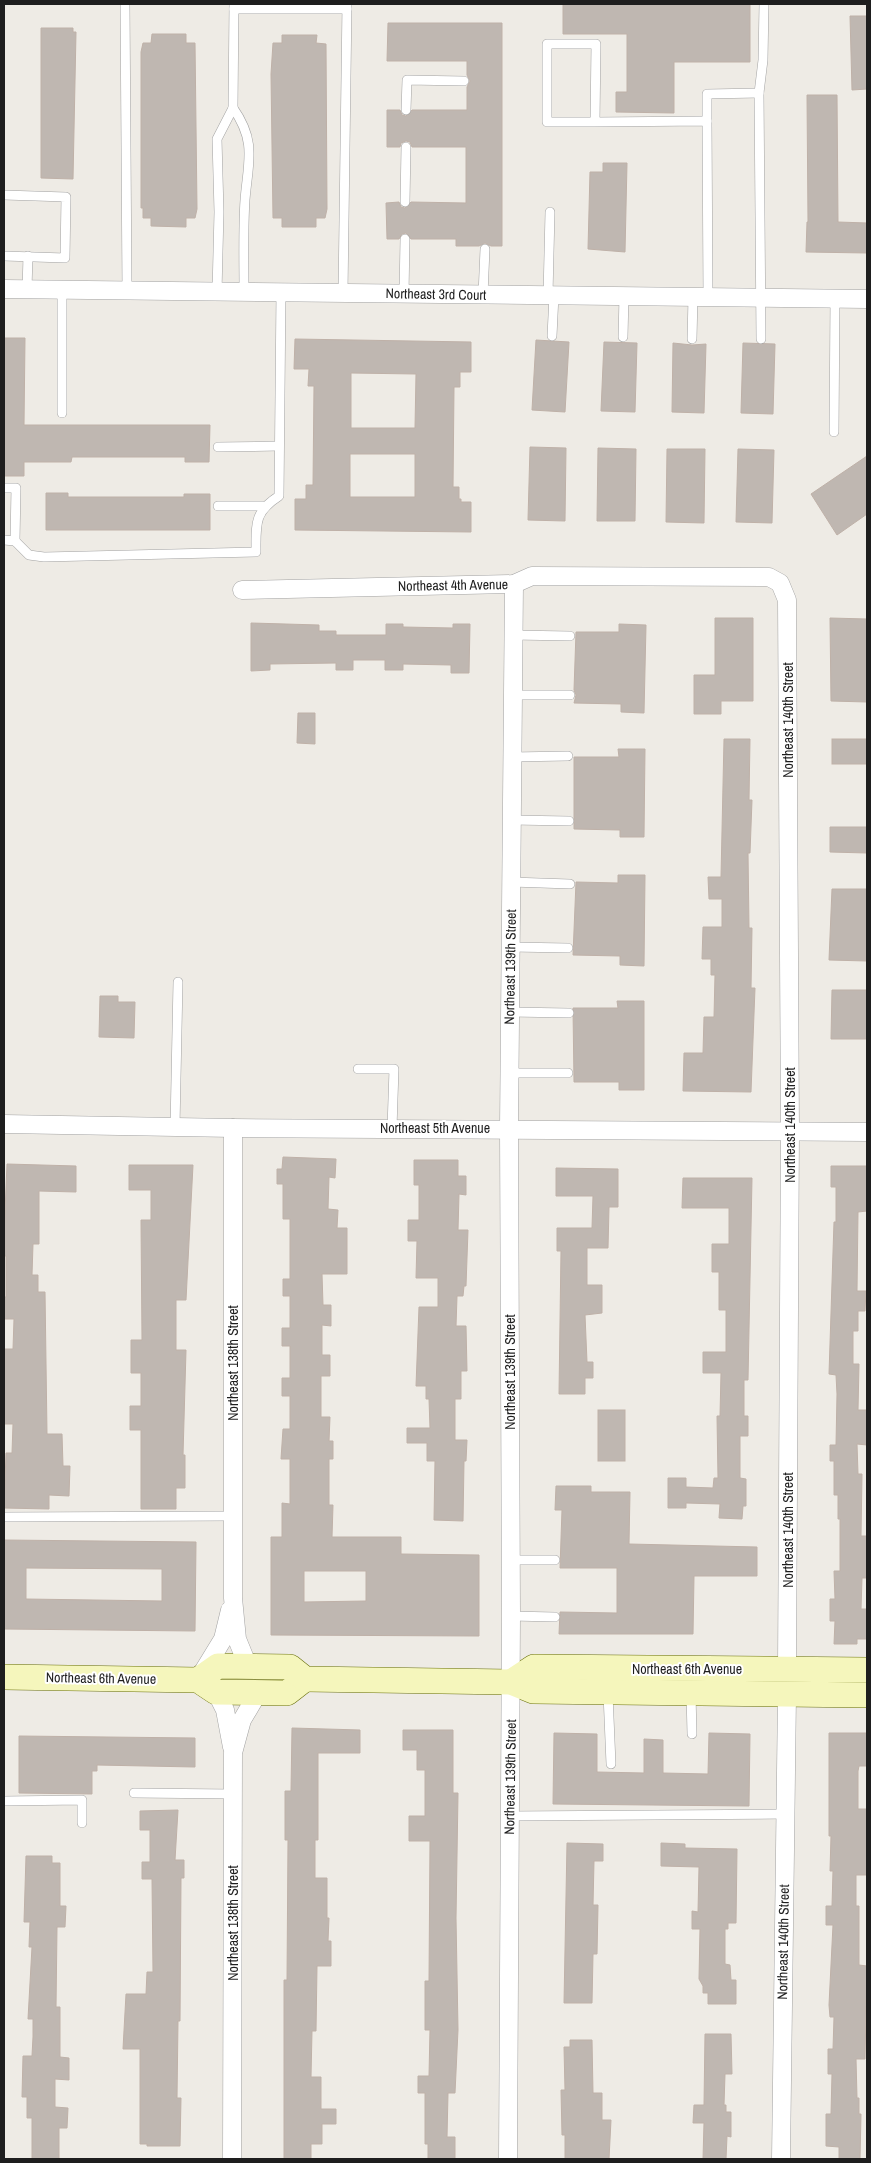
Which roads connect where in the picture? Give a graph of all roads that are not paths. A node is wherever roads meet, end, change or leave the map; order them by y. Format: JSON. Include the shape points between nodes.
{"nodes":[{"id":1,"x":125,"y":4,"type":"edge"},
{"id":2,"x":764,"y":4,"type":"edge"},
{"id":3,"x":234,"y":6,"type":"edge"},
{"id":4,"x":347,"y":6,"type":"edge"},
{"id":5,"x":464,"y":82,"type":"dead end"},
{"id":6,"x":759,"y":93,"type":"junction"},
{"id":7,"x":234,"y":108,"type":"junction"},
{"id":8,"x":406,"y":110,"type":"dead end"},
{"id":9,"x":707,"y":121,"type":"junction"},
{"id":10,"x":595,"y":122,"type":"junction"},
{"id":11,"x":406,"y":147,"type":"dead end"},
{"id":12,"x":4,"y":195,"type":"edge"},
{"id":13,"x":405,"y":202,"type":"dead end"},
{"id":14,"x":550,"y":212,"type":"dead end"},
{"id":15,"x":405,"y":239,"type":"dead end"},
{"id":16,"x":485,"y":249,"type":"dead end"},
{"id":17,"x":4,"y":256,"type":"edge"},
{"id":18,"x":28,"y":256,"type":"junction"},
{"id":19,"x":4,"y":289,"type":"edge"},
{"id":20,"x":28,"y":289,"type":"junction"},
{"id":21,"x":62,"y":290,"type":"junction"},
{"id":22,"x":126,"y":290,"type":"junction"},
{"id":23,"x":217,"y":292,"type":"junction"},
{"id":24,"x":244,"y":292,"type":"junction"},
{"id":25,"x":281,"y":292,"type":"junction"},
{"id":26,"x":343,"y":293,"type":"junction"},
{"id":27,"x":404,"y":294,"type":"junction"},
{"id":28,"x":483,"y":294,"type":"junction"},
{"id":29,"x":551,"y":296,"type":"junction"},
{"id":30,"x":624,"y":296,"type":"junction"},
{"id":31,"x":700,"y":297,"type":"junction"},
{"id":32,"x":761,"y":298,"type":"junction"},
{"id":33,"x":835,"y":299,"type":"junction"},
{"id":34,"x":867,"y":299,"type":"edge"},
{"id":35,"x":552,"y":336,"type":"dead end"},
{"id":36,"x":623,"y":336,"type":"dead end"},
{"id":37,"x":761,"y":338,"type":"dead end"},
{"id":38,"x":692,"y":339,"type":"dead end"},
{"id":39,"x":62,"y":413,"type":"dead end"},
{"id":40,"x":834,"y":432,"type":"dead end"},
{"id":41,"x":279,"y":446,"type":"junction"},
{"id":42,"x":218,"y":447,"type":"dead end"},
{"id":43,"x":4,"y":488,"type":"edge"},
{"id":44,"x":218,"y":506,"type":"dead end"},
{"id":45,"x":263,"y":506,"type":"junction"},
{"id":46,"x":4,"y":540,"type":"edge"},
{"id":47,"x":16,"y":541,"type":"junction"},
{"id":48,"x":780,"y":583,"type":"joint"},
{"id":49,"x":514,"y":584,"type":"junction"},
{"id":50,"x":242,"y":590,"type":"dead end"},
{"id":51,"x":513,"y":635,"type":"junction"},
{"id":52,"x":570,"y":636,"type":"dead end"},
{"id":53,"x":513,"y":695,"type":"junction"},
{"id":54,"x":570,"y":695,"type":"dead end"},
{"id":55,"x":512,"y":756,"type":"junction"},
{"id":56,"x":568,"y":756,"type":"dead end"},
{"id":57,"x":512,"y":820,"type":"junction"},
{"id":58,"x":569,"y":821,"type":"dead end"},
{"id":59,"x":511,"y":882,"type":"junction"},
{"id":60,"x":570,"y":884,"type":"dead end"},
{"id":61,"x":511,"y":947,"type":"junction"},
{"id":62,"x":568,"y":948,"type":"dead end"},
{"id":63,"x":178,"y":982,"type":"dead end"},
{"id":64,"x":510,"y":1012,"type":"junction"},
{"id":65,"x":569,"y":1013,"type":"dead end"},
{"id":66,"x":358,"y":1070,"type":"dead end"},
{"id":67,"x":510,"y":1073,"type":"junction"},
{"id":68,"x":568,"y":1073,"type":"dead end"},
{"id":69,"x":4,"y":1124,"type":"edge"},
{"id":70,"x":175,"y":1127,"type":"junction"},
{"id":71,"x":233,"y":1128,"type":"junction"},
{"id":72,"x":392,"y":1128,"type":"junction"},
{"id":73,"x":509,"y":1128,"type":"junction"},
{"id":74,"x":790,"y":1131,"type":"junction"},
{"id":75,"x":867,"y":1132,"type":"edge"},
{"id":76,"x":232,"y":1516,"type":"junction"},
{"id":77,"x":4,"y":1517,"type":"edge"},
{"id":78,"x":511,"y":1560,"type":"junction"},
{"id":79,"x":554,"y":1560,"type":"dead end"},
{"id":80,"x":233,"y":1598,"type":"junction"},
{"id":81,"x":511,"y":1616,"type":"junction"},
{"id":82,"x":555,"y":1617,"type":"dead end"},
{"id":83,"x":248,"y":1666,"type":"junction"},
{"id":84,"x":787,"y":1669,"type":"junction"},
{"id":85,"x":867,"y":1670,"type":"edge"},
{"id":86,"x":4,"y":1677,"type":"edge"},
{"id":87,"x":305,"y":1679,"type":"junction"},
{"id":88,"x":511,"y":1682,"type":"junction"},
{"id":89,"x":867,"y":1684,"type":"edge"},
{"id":90,"x":207,"y":1686,"type":"junction"},
{"id":91,"x":258,"y":1693,"type":"junction"},
{"id":92,"x":608,"y":1694,"type":"junction"},
{"id":93,"x":691,"y":1694,"type":"junction"},
{"id":94,"x":799,"y":1695,"type":"junction"},
{"id":95,"x":867,"y":1696,"type":"edge"},
{"id":96,"x":692,"y":1734,"type":"dead end"},
{"id":97,"x":233,"y":1753,"type":"junction"},
{"id":98,"x":611,"y":1764,"type":"dead end"},
{"id":99,"x":134,"y":1793,"type":"dead end"},
{"id":100,"x":233,"y":1794,"type":"junction"},
{"id":101,"x":4,"y":1801,"type":"edge"},
{"id":102,"x":784,"y":1814,"type":"junction"},
{"id":103,"x":509,"y":1816,"type":"junction"},
{"id":104,"x":82,"y":1823,"type":"dead end"},
{"id":105,"x":232,"y":2159,"type":"edge"},
{"id":106,"x":508,"y":2159,"type":"edge"},
{"id":107,"x":781,"y":2159,"type":"edge"}],
"edges":[{"from":1,"to":22,"type":"lane"},
{"from":2,"to":6,"type":"lane"},
{"from":3,"to":4,"type":"lane"},
{"from":3,"to":7,"type":"lane"},
{"from":4,"to":26,"type":"lane"},
{"from":5,"to":8,"type":"lane","via":[[407,80]]},
{"from":6,"to":9,"type":"lane","via":[[706,94]]},
{"from":6,"to":32,"type":"lane"},
{"from":7,"to":23,"type":"lane","via":[[217,139]]},
{"from":7,"to":24,"type":"lane","via":[[245,125],[251,159],[245,199]]},
{"from":9,"to":10,"type":"lane"},
{"from":9,"to":31,"type":"lane","via":[[708,259]]},
{"from":10,"to":10,"type":"lane","via":[[596,44],[547,44],[547,122]]},
{"from":11,"to":13,"type":"lane"},
{"from":12,"to":18,"type":"lane","via":[[66,197],[65,258]]},
{"from":14,"to":29,"type":"lane"},
{"from":15,"to":27,"type":"lane"},
{"from":16,"to":28,"type":"lane"},
{"from":17,"to":18,"type":"lane"},
{"from":18,"to":20,"type":"lane"},
{"from":19,"to":20,"type":"street","name":"Northeast 3rd Court"},
{"from":20,"to":21,"type":"street","name":"Northeast 3rd Court"},
{"from":21,"to":22,"type":"street","name":"Northeast 3rd Court"},
{"from":21,"to":39,"type":"lane"},
{"from":22,"to":23,"type":"street","name":"Northeast 3rd Court"},
{"from":23,"to":24,"type":"street","name":"Northeast 3rd Court"},
{"from":24,"to":25,"type":"street","name":"Northeast 3rd Court"},
{"from":25,"to":26,"type":"street","name":"Northeast 3rd Court"},
{"from":25,"to":41,"type":"lane"},
{"from":26,"to":27,"type":"street","name":"Northeast 3rd Court"},
{"from":27,"to":28,"type":"street","name":"Northeast 3rd Court"},
{"from":28,"to":29,"type":"street","name":"Northeast 3rd Court"},
{"from":29,"to":30,"type":"street","name":"Northeast 3rd Court"},
{"from":29,"to":35,"type":"lane"},
{"from":30,"to":31,"type":"street","name":"Northeast 3rd Court"},
{"from":30,"to":36,"type":"lane"},
{"from":31,"to":32,"type":"street","name":"Northeast 3rd Court"},
{"from":31,"to":38,"type":"lane"},
{"from":32,"to":33,"type":"street","name":"Northeast 3rd Court"},
{"from":32,"to":37,"type":"lane"},
{"from":33,"to":34,"type":"street","name":"Northeast 3rd Court"},
{"from":33,"to":40,"type":"lane"},
{"from":41,"to":42,"type":"lane"},
{"from":41,"to":45,"type":"lane","via":[[279,496]]},
{"from":43,"to":47,"type":"lane","via":[[16,488]]},
{"from":44,"to":45,"type":"lane"},
{"from":45,"to":47,"type":"lane","via":[[256,527],[256,552],[44,557],[29,555]]},
{"from":46,"to":47,"type":"lane"},
{"from":48,"to":49,"type":"street","name":"Northeast 4th Avenue","via":[[769,578],[532,576]]},
{"from":48,"to":74,"type":"street","name":"Northeast 140th Street","via":[[787,600]]},
{"from":49,"to":50,"type":"street","name":"Northeast 4th Avenue"},
{"from":49,"to":51,"type":"street","name":"Northeast 139th Street"},
{"from":51,"to":52,"type":"lane"},
{"from":51,"to":53,"type":"street","name":"Northeast 139th Street"},
{"from":53,"to":54,"type":"lane"},
{"from":53,"to":55,"type":"street","name":"Northeast 139th Street"},
{"from":55,"to":56,"type":"lane"},
{"from":55,"to":57,"type":"street","name":"Northeast 139th Street"},
{"from":57,"to":58,"type":"lane"},
{"from":57,"to":59,"type":"street","name":"Northeast 139th Street"},
{"from":59,"to":60,"type":"lane"},
{"from":59,"to":61,"type":"street","name":"Northeast 139th Street"},
{"from":61,"to":62,"type":"lane"},
{"from":61,"to":64,"type":"street","name":"Northeast 139th Street"},
{"from":63,"to":70,"type":"lane"},
{"from":64,"to":65,"type":"lane"},
{"from":64,"to":67,"type":"street","name":"Northeast 139th Street"},
{"from":66,"to":72,"type":"lane","via":[[394,1070]]},
{"from":67,"to":68,"type":"lane"},
{"from":67,"to":73,"type":"street","name":"Northeast 139th Street"},
{"from":69,"to":70,"type":"street","name":"Northeast 5th Avenue"},
{"from":70,"to":71,"type":"street","name":"Northeast 5th Avenue"},
{"from":71,"to":72,"type":"street","name":"Northeast 5th Avenue"},
{"from":71,"to":76,"type":"street","name":"Northeast 138th Street"},
{"from":72,"to":73,"type":"street","name":"Northeast 5th Avenue"},
{"from":73,"to":74,"type":"street","name":"Northeast 5th Avenue"},
{"from":73,"to":78,"type":"street","name":"Northeast 139th Street"},
{"from":74,"to":75,"type":"street","name":"Northeast 5th Avenue"},
{"from":74,"to":84,"type":"street","name":"Northeast 140th Street"},
{"from":76,"to":77,"type":"lane"},
{"from":76,"to":80,"type":"street","name":"Northeast 138th Street"},
{"from":78,"to":79,"type":"lane"},
{"from":78,"to":81,"type":"street","name":"Northeast 139th Street"},
{"from":80,"to":83,"type":"street","name":"Northeast 138th Street","via":[[237,1639]]},
{"from":80,"to":90,"type":"street","name":"Northeast 138th Street"},
{"from":81,"to":82,"type":"lane"},
{"from":81,"to":88,"type":"street","name":"Northeast 139th Street"},
{"from":83,"to":87,"type":"main road","name":"Northeast 6th Avenue","via":[[290,1667]]},
{"from":83,"to":90,"type":"main road","name":"Northeast 6th Avenue","via":[[218,1666]]},
{"from":84,"to":85,"type":"main road","name":"Northeast 6th Avenue"},
{"from":84,"to":88,"type":"main road","name":"Northeast 6th Avenue","via":[[534,1667]]},
{"from":86,"to":90,"type":"main road","name":"Northeast 6th Avenue"},
{"from":87,"to":88,"type":"main road","name":"Northeast 6th Avenue"},
{"from":87,"to":91,"type":"main road","name":"Northeast 6th Avenue","via":[[287,1693]]},
{"from":88,"to":92,"type":"main road","name":"Northeast 6th Avenue","via":[[533,1691]]},
{"from":88,"to":103,"type":"street","name":"Northeast 139th Street"},
{"from":89,"to":94,"type":"main road","via":[[846,1684]]},
{"from":90,"to":91,"type":"main road","name":"Northeast 6th Avenue"},
{"from":90,"to":97,"type":"street","via":[[225,1710]]},
{"from":91,"to":97,"type":"street","name":"Northeast 138th Street","via":[[242,1720]]},
{"from":92,"to":93,"type":"main road","name":"Northeast 6th Avenue"},
{"from":92,"to":98,"type":"lane"},
{"from":93,"to":94,"type":"main road","name":"Northeast 6th Avenue"},
{"from":93,"to":96,"type":"lane"},
{"from":94,"to":95,"type":"main road","name":"Northeast 6th Avenue"},
{"from":94,"to":102,"type":"street","name":"Northeast 140th Street"},
{"from":97,"to":100,"type":"street","name":"Northeast 138th Street"},
{"from":99,"to":100,"type":"lane"},
{"from":100,"to":105,"type":"street","name":"Northeast 138th Street"},
{"from":101,"to":104,"type":"lane","via":[[82,1800]]},
{"from":102,"to":103,"type":"lane"},
{"from":102,"to":107,"type":"street","name":"Northeast 140th Street"},
{"from":103,"to":106,"type":"street","name":"Northeast 139th Street"}]}
